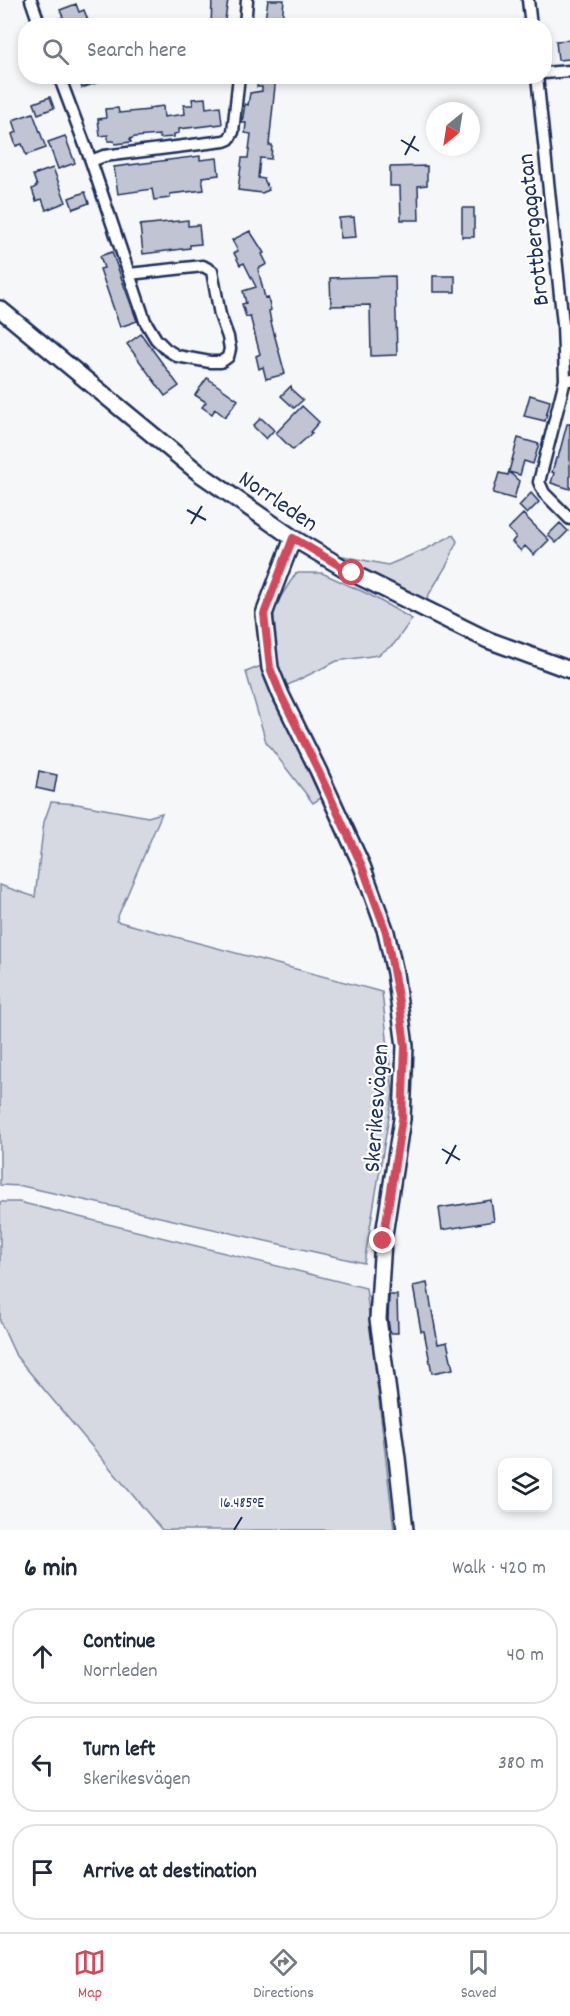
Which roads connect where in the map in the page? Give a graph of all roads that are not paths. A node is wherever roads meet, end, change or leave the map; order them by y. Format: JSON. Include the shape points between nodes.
{"nodes":[{"id":1,"x":31,"y":0,"type":"edge"},
{"id":2,"x":247,"y":0,"type":"edge"},
{"id":3,"x":528,"y":0,"type":"edge"},
{"id":4,"x":37,"y":18,"type":"edge"},
{"id":5,"x":246,"y":18,"type":"edge"},
{"id":6,"x":530,"y":18,"type":"edge"},
{"id":7,"x":570,"y":71,"type":"edge"},
{"id":8,"x":552,"y":72,"type":"edge"},
{"id":9,"x":62,"y":84,"type":"edge"},
{"id":10,"x":238,"y":84,"type":"edge"},
{"id":11,"x":538,"y":84,"type":"edge"},
{"id":12,"x":91,"y":161,"type":"junction"},
{"id":13,"x":129,"y":274,"type":"junction"},
{"id":14,"x":0,"y":309,"type":"edge"},
{"id":15,"x":568,"y":380,"type":"edge"},
{"id":16,"x":570,"y":519,"type":"edge"},
{"id":17,"x":293,"y":538,"type":"junction"},
{"id":18,"x":570,"y":670,"type":"edge"},
{"id":19,"x":405,"y":1530,"type":"edge"}],
"edges":[{"from":1,"to":4,"type":"street"},
{"from":2,"to":5,"type":"street"},
{"from":3,"to":6,"type":"street"},
{"from":7,"to":8,"type":"street"},
{"from":9,"to":12,"type":"street"},
{"from":10,"to":12,"type":"street","via":[[229,139],[126,152]]},
{"from":11,"to":15,"type":"street","name":"Brottbergagatan"},
{"from":12,"to":13,"type":"street"},
{"from":13,"to":13,"type":"street","via":[[145,321],[166,349],[192,360],[221,362],[228,357],[228,337],[208,267]]},
{"from":14,"to":17,"type":"street","name":"Norrleden","via":[[191,466]]},
{"from":15,"to":16,"type":"street","name":"Brottbergagatan","via":[[539,482],[544,493]]},
{"from":17,"to":18,"type":"street","name":"Norrleden","via":[[352,573],[488,640]]},
{"from":17,"to":19,"type":"street","name":"Skerikesvägen","via":[[264,614],[270,668],[362,866],[386,932],[404,1036],[402,1119],[383,1241],[378,1319]]}]}
